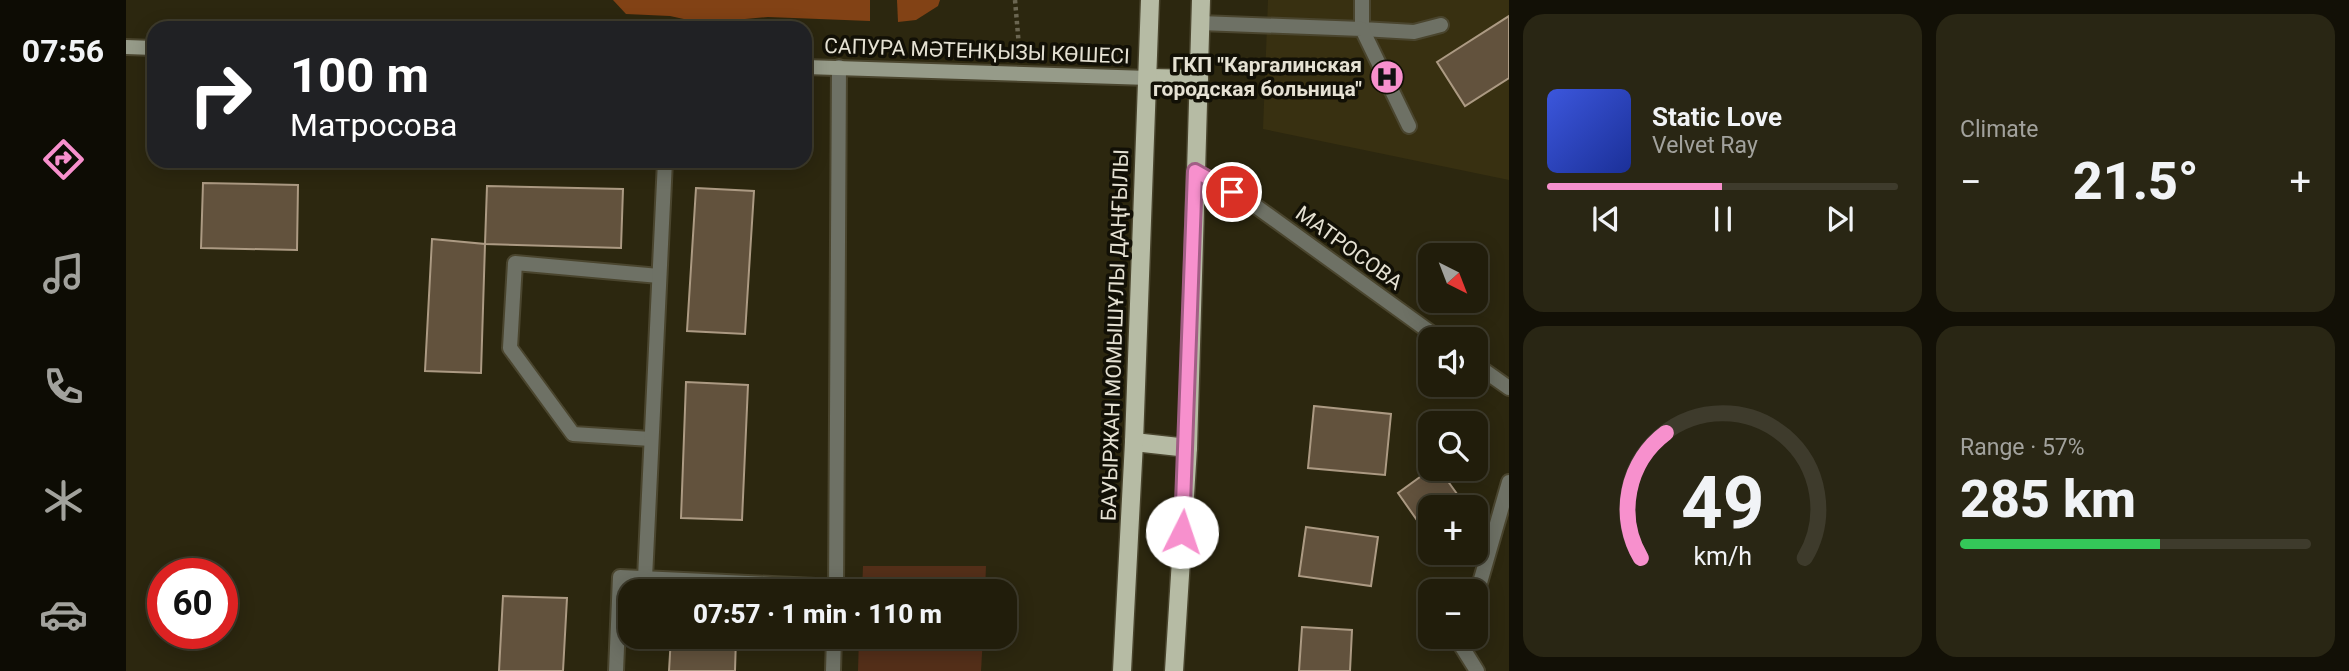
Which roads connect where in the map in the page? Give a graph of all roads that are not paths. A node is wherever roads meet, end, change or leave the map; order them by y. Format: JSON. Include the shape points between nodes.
{"nodes":[{"id":1,"x":1150,"y":0,"type":"edge"},
{"id":2,"x":1201,"y":0,"type":"edge"},
{"id":3,"x":1362,"y":0,"type":"edge"},
{"id":4,"x":1200,"y":23,"type":"junction"},
{"id":5,"x":1441,"y":25,"type":"dead end"},
{"id":6,"x":1362,"y":29,"type":"junction"},
{"id":7,"x":126,"y":47,"type":"edge"},
{"id":8,"x":147,"y":48,"type":"edge"},
{"id":9,"x":839,"y":67,"type":"junction"},
{"id":10,"x":812,"y":68,"type":"edge"},
{"id":11,"x":1149,"y":78,"type":"junction"},
{"id":12,"x":1199,"y":79,"type":"junction"},
{"id":13,"x":1409,"y":126,"type":"dead end"},
{"id":14,"x":665,"y":168,"type":"edge"},
{"id":15,"x":1195,"y":171,"type":"junction"},
{"id":16,"x":659,"y":276,"type":"junction"},
{"id":17,"x":1423,"y":327,"type":"edge"},
{"id":18,"x":1488,"y":373,"type":"edge"},
{"id":19,"x":1509,"y":388,"type":"edge"},
{"id":20,"x":652,"y":439,"type":"junction"},
{"id":21,"x":1135,"y":442,"type":"junction"},
{"id":22,"x":1188,"y":448,"type":"junction"},
{"id":23,"x":1509,"y":482,"type":"edge"},
{"id":24,"x":645,"y":578,"type":"junction"},
{"id":25,"x":662,"y":579,"type":"edge"},
{"id":26,"x":837,"y":579,"type":"edge"},
{"id":27,"x":1481,"y":579,"type":"edge"},
{"id":28,"x":834,"y":649,"type":"edge"},
{"id":29,"x":1463,"y":649,"type":"edge"},
{"id":30,"x":616,"y":671,"type":"edge"},
{"id":31,"x":833,"y":671,"type":"edge"},
{"id":32,"x":1122,"y":671,"type":"edge"},
{"id":33,"x":1174,"y":671,"type":"edge"},
{"id":34,"x":1477,"y":671,"type":"edge"}],
"edges":[{"from":1,"to":11,"type":"main road","name":"БАУЫРЖАН МОМЫШҰЛЫ ДАҢҒЫЛЫ"},
{"from":2,"to":4,"type":"main road"},
{"from":3,"to":6,"type":"street"},
{"from":4,"to":6,"type":"street"},
{"from":4,"to":12,"type":"main road"},
{"from":5,"to":6,"type":"street","via":[[1414,32]]},
{"from":6,"to":13,"type":"street"},
{"from":7,"to":8,"type":"street"},
{"from":9,"to":10,"type":"street","name":"САПУРА МӘТЕНҚЫЗЫ КӨШЕСІ"},
{"from":9,"to":11,"type":"street","name":"САПУРА МӘТЕНҚЫЗЫ КӨШЕСІ"},
{"from":9,"to":26,"type":"street"},
{"from":11,"to":12,"type":"main road"},
{"from":11,"to":21,"type":"main road","name":"БАУЫРЖАН МОМЫШҰЛЫ ДАҢҒЫЛЫ"},
{"from":12,"to":15,"type":"main road"},
{"from":14,"to":16,"type":"street"},
{"from":15,"to":17,"type":"street","name":"МАТРОСОВА","via":[[1251,202]]},
{"from":15,"to":22,"type":"main road"},
{"from":16,"to":20,"type":"street"},
{"from":16,"to":20,"type":"street","via":[[515,263],[510,348],[573,434]]},
{"from":18,"to":19,"type":"street"},
{"from":20,"to":24,"type":"street"},
{"from":21,"to":22,"type":"main road"},
{"from":21,"to":32,"type":"main road","name":"БАУЫРЖАН МОМЫШҰЛЫ ДАҢҒЫЛЫ"},
{"from":22,"to":33,"type":"main road"},
{"from":23,"to":27,"type":"street"},
{"from":24,"to":25,"type":"street"},
{"from":24,"to":30,"type":"street","via":[[620,577]]},
{"from":28,"to":31,"type":"street"},
{"from":29,"to":34,"type":"street"}]}
